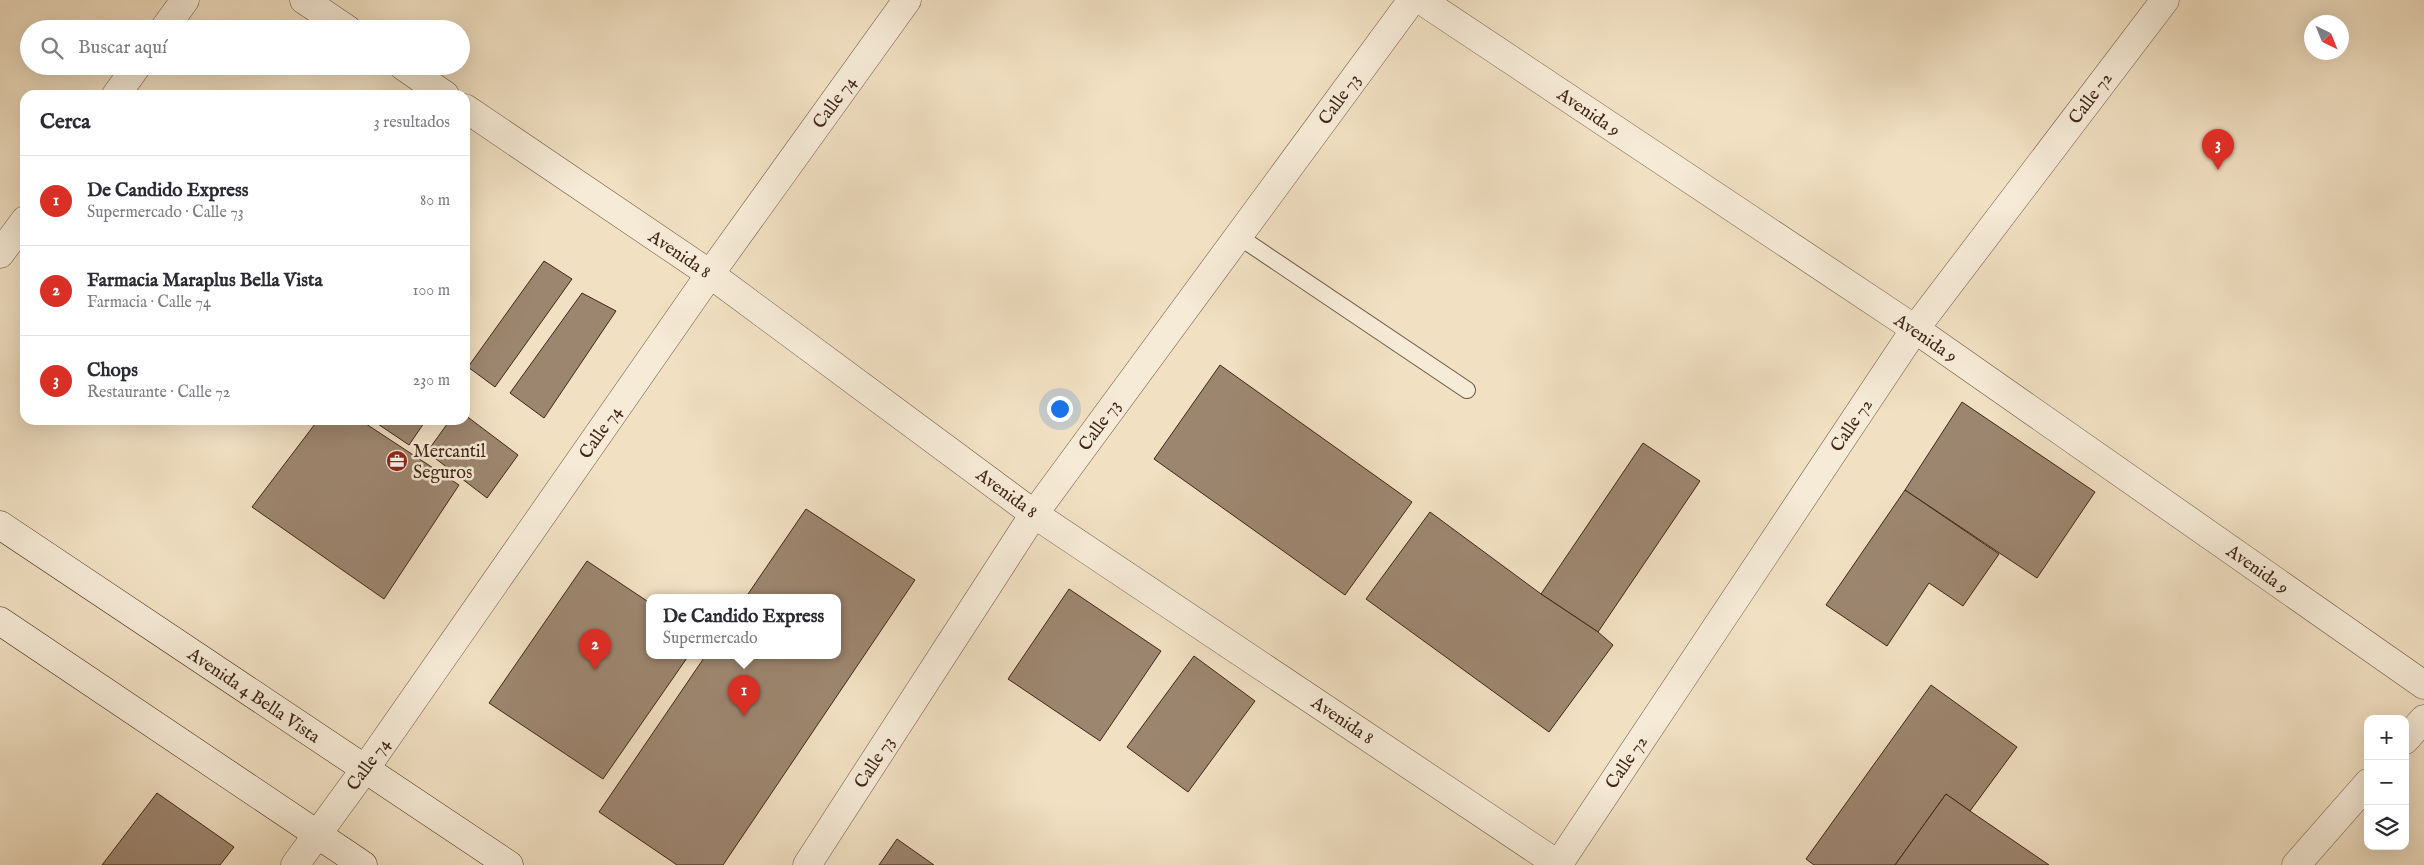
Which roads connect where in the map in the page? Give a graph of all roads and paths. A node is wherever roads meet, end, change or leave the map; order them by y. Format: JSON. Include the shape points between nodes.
{"nodes":[{"id":1,"x":185,"y":0,"type":"edge"},
{"id":2,"x":304,"y":0,"type":"edge"},
{"id":3,"x":907,"y":0,"type":"edge"},
{"id":4,"x":1412,"y":0,"type":"edge"},
{"id":5,"x":1421,"y":0,"type":"edge"},
{"id":6,"x":2165,"y":0,"type":"edge"},
{"id":7,"x":171,"y":20,"type":"edge"},
{"id":8,"x":334,"y":20,"type":"edge"},
{"id":9,"x":130,"y":75,"type":"edge"},
{"id":10,"x":416,"y":75,"type":"edge"},
{"id":11,"x":120,"y":90,"type":"edge"},
{"id":12,"x":438,"y":90,"type":"edge"},
{"id":13,"x":470,"y":111,"type":"edge"},
{"id":14,"x":20,"y":227,"type":"edge"},
{"id":15,"x":1238,"y":236,"type":"junction"},
{"id":16,"x":0,"y":254,"type":"edge"},
{"id":17,"x":710,"y":274,"type":"junction"},
{"id":18,"x":1915,"y":329,"type":"junction"},
{"id":19,"x":1466,"y":390,"type":"dead end"},
{"id":20,"x":1034,"y":514,"type":"junction"},
{"id":21,"x":0,"y":525,"type":"edge"},
{"id":22,"x":0,"y":621,"type":"edge"},
{"id":23,"x":2424,"y":685,"type":"edge"},
{"id":24,"x":2424,"y":718,"type":"edge"},
{"id":25,"x":2409,"y":735,"type":"edge"},
{"id":26,"x":365,"y":769,"type":"junction"},
{"id":27,"x":2364,"y":788,"type":"edge"},
{"id":28,"x":317,"y":834,"type":"junction"},
{"id":29,"x":2301,"y":863,"type":"edge"},
{"id":30,"x":295,"y":865,"type":"edge"},
{"id":31,"x":364,"y":865,"type":"edge"},
{"id":32,"x":509,"y":865,"type":"edge"},
{"id":33,"x":807,"y":865,"type":"edge"},
{"id":34,"x":1558,"y":865,"type":"edge"}],
"edges":[{"from":1,"to":7,"type":"street"},
{"from":2,"to":8,"type":"street"},
{"from":3,"to":17,"type":"street","name":"Calle 74"},
{"from":4,"to":15,"type":"street","name":"Calle 73"},
{"from":5,"to":18,"type":"street","name":"Avenida 9"},
{"from":6,"to":18,"type":"street","name":"Calle 72"},
{"from":9,"to":11,"type":"street"},
{"from":10,"to":12,"type":"street"},
{"from":13,"to":17,"type":"street","name":"Avenida 8"},
{"from":14,"to":16,"type":"street"},
{"from":15,"to":19,"type":"lane"},
{"from":15,"to":20,"type":"street","name":"Calle 73"},
{"from":17,"to":20,"type":"street","name":"Avenida 8"},
{"from":17,"to":26,"type":"street","name":"Calle 74"},
{"from":18,"to":23,"type":"street","name":"Avenida 9"},
{"from":18,"to":34,"type":"street","name":"Calle 72"},
{"from":20,"to":33,"type":"street","name":"Calle 73"},
{"from":20,"to":34,"type":"street","name":"Avenida 8"},
{"from":21,"to":26,"type":"street","name":"Avenida 4 Bella Vista"},
{"from":22,"to":28,"type":"street"},
{"from":24,"to":25,"type":"street"},
{"from":26,"to":28,"type":"street","name":"Calle 74"},
{"from":26,"to":32,"type":"street","name":"Avenida 4 Bella Vista"},
{"from":27,"to":29,"type":"street"},
{"from":28,"to":30,"type":"street","name":"Calle 74"},
{"from":28,"to":31,"type":"street"}]}
